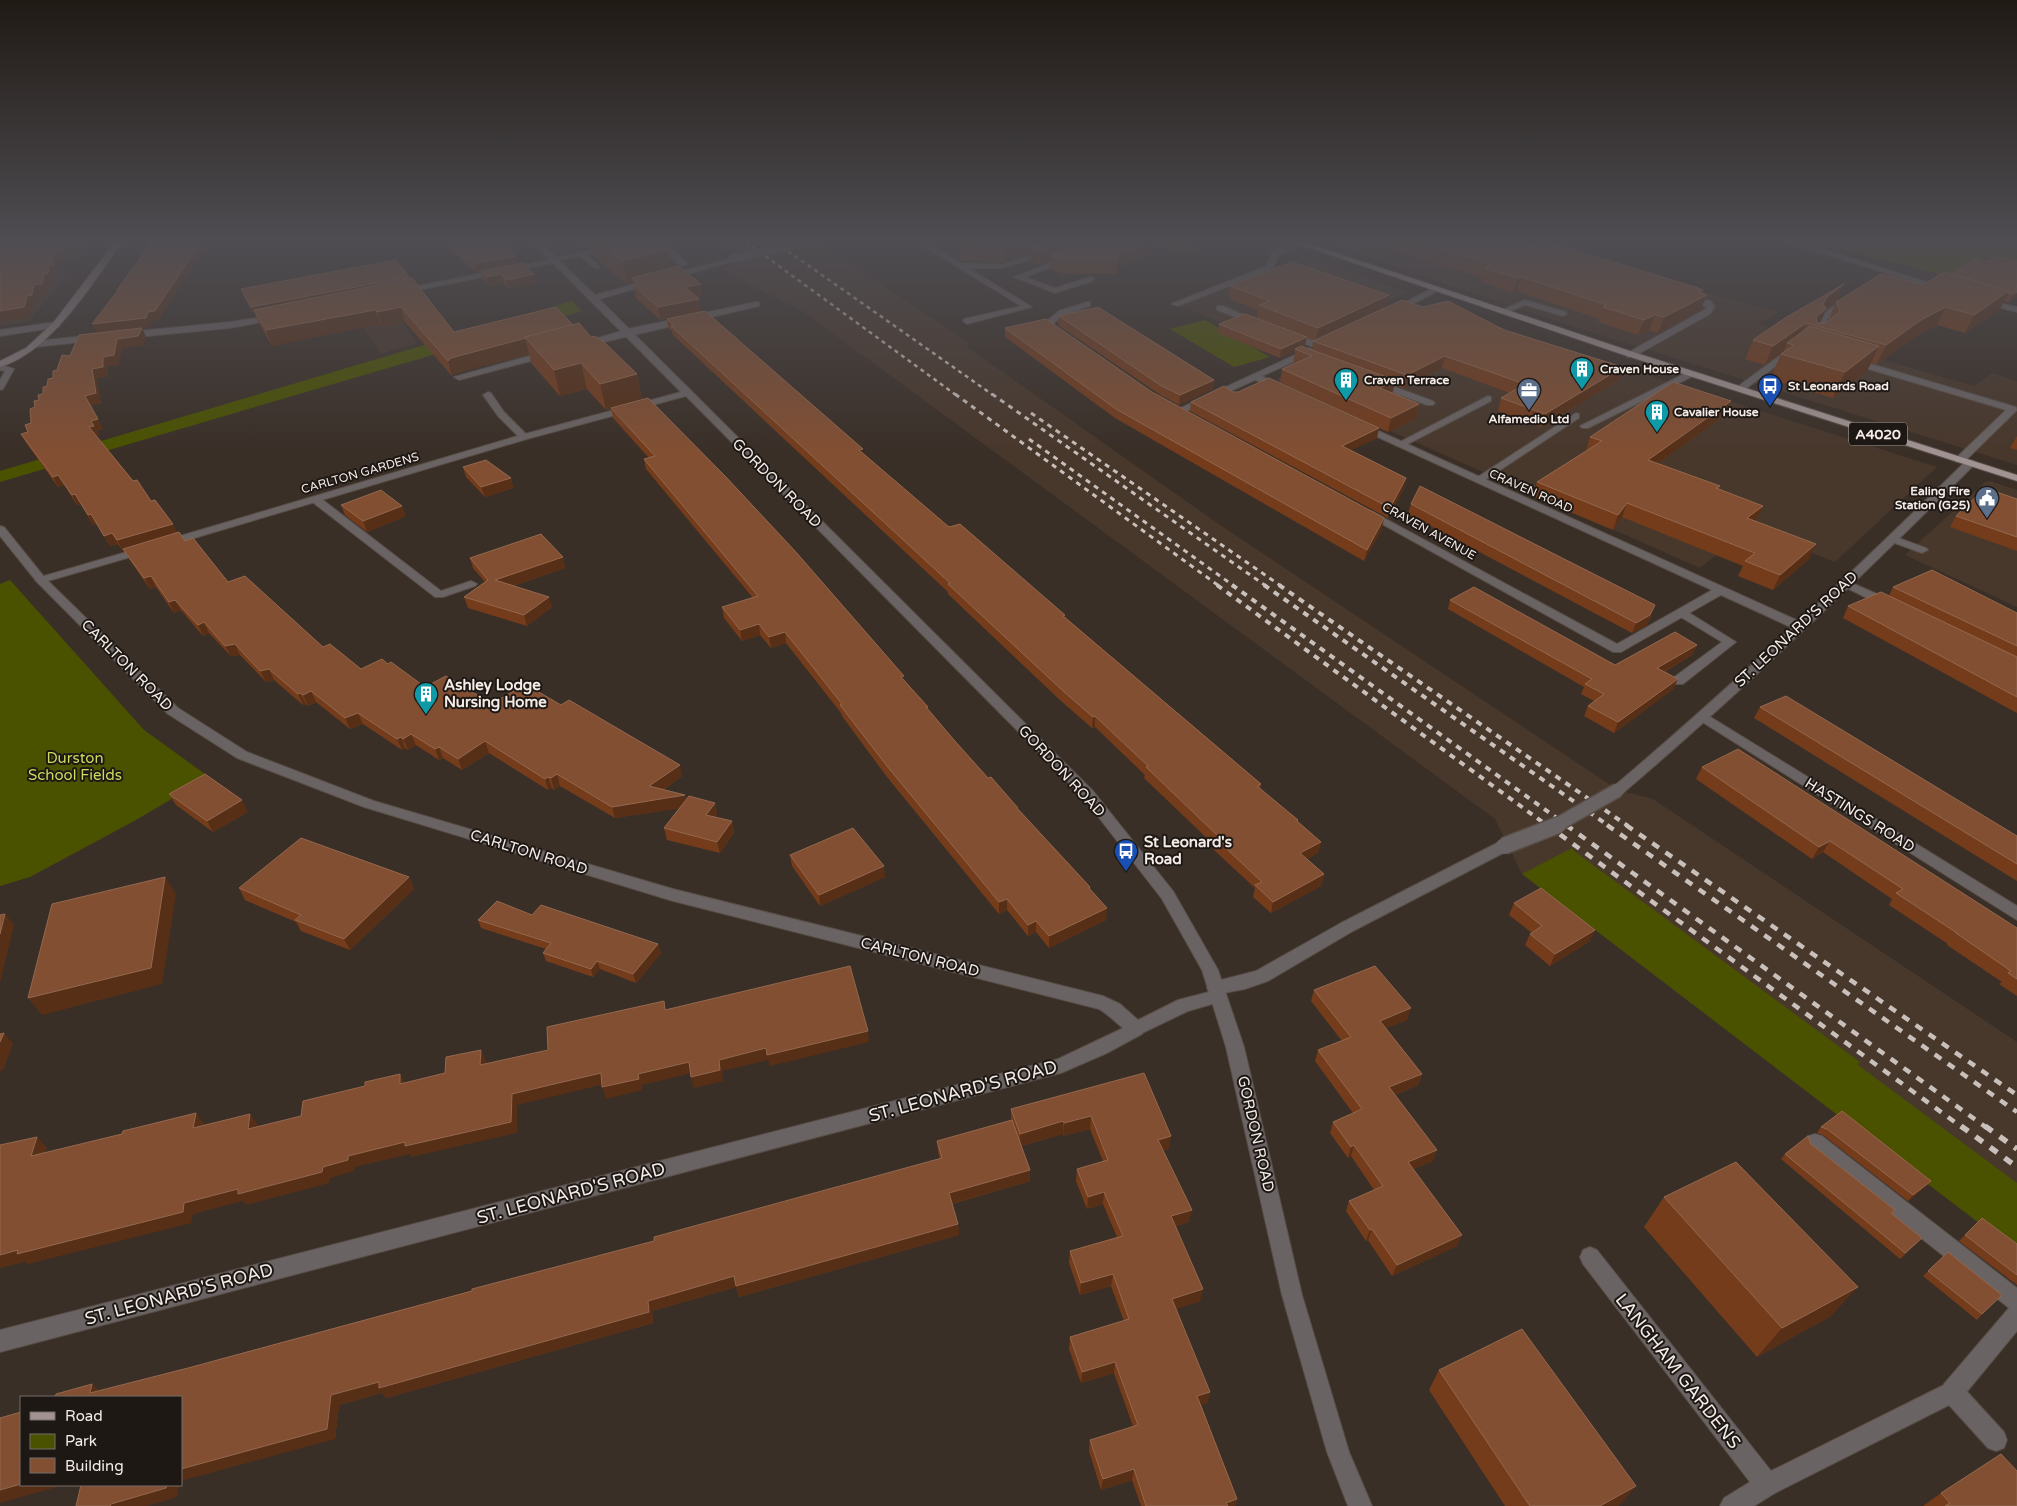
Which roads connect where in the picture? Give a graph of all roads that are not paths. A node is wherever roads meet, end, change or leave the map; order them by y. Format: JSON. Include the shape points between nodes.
{"nodes":[{"id":1,"x":66,"y":312,"type":"edge"},
{"id":2,"x":607,"y":312,"type":"edge"},
{"id":3,"x":719,"y":312,"type":"edge"},
{"id":4,"x":1005,"y":312,"type":"edge"},
{"id":5,"x":1062,"y":312,"type":"edge"},
{"id":6,"x":1231,"y":312,"type":"edge"},
{"id":7,"x":1389,"y":312,"type":"edge"},
{"id":8,"x":1501,"y":312,"type":"edge"},
{"id":9,"x":1558,"y":312,"type":"edge"},
{"id":10,"x":1706,"y":312,"type":"edge"},
{"id":11,"x":1831,"y":312,"type":"edge"},
{"id":12,"x":1385,"y":314,"type":"edge"},
{"id":13,"x":1563,"y":314,"type":"edge"},
{"id":14,"x":283,"y":316,"type":"edge"},
{"id":15,"x":967,"y":321,"type":"dead end"},
{"id":16,"x":56,"y":325,"type":"junction"},
{"id":17,"x":1265,"y":326,"type":"edge"},
{"id":18,"x":1055,"y":328,"type":"edge"},
{"id":19,"x":1283,"y":332,"type":"edge"},
{"id":20,"x":628,"y":333,"type":"junction"},
{"id":21,"x":0,"y":334,"type":"edge"},
{"id":22,"x":115,"y":336,"type":"edge"},
{"id":23,"x":106,"y":337,"type":"edge"},
{"id":24,"x":1813,"y":338,"type":"edge"},
{"id":25,"x":36,"y":344,"type":"junction"},
{"id":26,"x":571,"y":347,"type":"edge"},
{"id":27,"x":1808,"y":348,"type":"edge"},
{"id":28,"x":552,"y":352,"type":"edge"},
{"id":29,"x":1630,"y":355,"type":"junction"},
{"id":30,"x":1845,"y":359,"type":"edge"},
{"id":31,"x":0,"y":364,"type":"edge"},
{"id":32,"x":0,"y":367,"type":"edge"},
{"id":33,"x":1690,"y":374,"type":"junction"},
{"id":34,"x":1254,"y":376,"type":"junction"},
{"id":35,"x":459,"y":377,"type":"edge"},
{"id":36,"x":1365,"y":379,"type":"edge"},
{"id":37,"x":0,"y":388,"type":"edge"},
{"id":38,"x":1740,"y":389,"type":"junction"},
{"id":39,"x":1289,"y":392,"type":"edge"},
{"id":40,"x":687,"y":393,"type":"junction"},
{"id":41,"x":488,"y":395,"type":"dead end"},
{"id":42,"x":1488,"y":398,"type":"dead end"},
{"id":43,"x":1430,"y":403,"type":"dead end"},
{"id":44,"x":1576,"y":416,"type":"edge"},
{"id":45,"x":1196,"y":420,"type":"edge"},
{"id":46,"x":1349,"y":420,"type":"edge"},
{"id":47,"x":1585,"y":426,"type":"dead end"},
{"id":48,"x":524,"y":437,"type":"junction"},
{"id":49,"x":1401,"y":444,"type":"junction"},
{"id":50,"x":1965,"y":462,"type":"junction"},
{"id":51,"x":2017,"y":478,"type":"edge"},
{"id":52,"x":1478,"y":480,"type":"junction"},
{"id":53,"x":315,"y":499,"type":"junction"},
{"id":54,"x":1358,"y":508,"type":"edge"},
{"id":55,"x":0,"y":530,"type":"edge"},
{"id":56,"x":1893,"y":539,"type":"junction"},
{"id":57,"x":1922,"y":550,"type":"dead end"},
{"id":58,"x":41,"y":580,"type":"junction"},
{"id":59,"x":1845,"y":583,"type":"junction"},
{"id":60,"x":471,"y":584,"type":"dead end"},
{"id":61,"x":1721,"y":590,"type":"junction"},
{"id":62,"x":1904,"y":612,"type":"edge"},
{"id":63,"x":1683,"y":613,"type":"junction"},
{"id":64,"x":1799,"y":626,"type":"junction"},
{"id":65,"x":1678,"y":680,"type":"edge"},
{"id":66,"x":1704,"y":717,"type":"junction"},
{"id":67,"x":2017,"y":914,"type":"edge"},
{"id":68,"x":1216,"y":992,"type":"junction"},
{"id":69,"x":1136,"y":1029,"type":"junction"},
{"id":70,"x":1815,"y":1142,"type":"dead end"},
{"id":71,"x":1590,"y":1257,"type":"dead end"},
{"id":72,"x":2017,"y":1301,"type":"edge"},
{"id":73,"x":2017,"y":1315,"type":"edge"},
{"id":74,"x":0,"y":1341,"type":"edge"},
{"id":75,"x":1952,"y":1392,"type":"junction"},
{"id":76,"x":1996,"y":1440,"type":"dead end"},
{"id":77,"x":1767,"y":1485,"type":"junction"},
{"id":78,"x":1360,"y":1506,"type":"edge"},
{"id":79,"x":1732,"y":1506,"type":"edge"}],
"edges":[{"from":1,"to":16,"type":"main road"},
{"from":2,"to":20,"type":"street","name":"GORDON ROAD"},
{"from":3,"to":20,"type":"street"},
{"from":4,"to":15,"type":"street"},
{"from":5,"to":18,"type":"street","via":[[1050,323]]},
{"from":6,"to":17,"type":"street"},
{"from":7,"to":12,"type":"street"},
{"from":8,"to":29,"type":"main road","number":"A4020"},
{"from":9,"to":13,"type":"street"},
{"from":10,"to":29,"type":"street"},
{"from":11,"to":24,"type":"street","via":[[1820,322],[1826,330]]},
{"from":14,"to":22,"type":"street","via":[[230,325]]},
{"from":16,"to":21,"type":"street"},
{"from":16,"to":25,"type":"main road"},
{"from":19,"to":34,"type":"street","via":[[1323,344],[1305,357]]},
{"from":20,"to":26,"type":"street"},
{"from":20,"to":40,"type":"street","name":"GORDON ROAD"},
{"from":23,"to":25,"type":"street"},
{"from":25,"to":31,"type":"main road"},
{"from":27,"to":38,"type":"street","via":[[1798,346]]},
{"from":28,"to":35,"type":"street"},
{"from":29,"to":33,"type":"main road","number":"A4020"},
{"from":30,"to":50,"type":"street","name":"ST. LEONARD'S ROAD","via":[[2013,408]]},
{"from":32,"to":37,"type":"street","via":[[10,369]]},
{"from":33,"to":38,"type":"main road","number":"A4020"},
{"from":33,"to":47,"type":"street"},
{"from":34,"to":39,"type":"street"},
{"from":34,"to":45,"type":"street","via":[[1175,409]]},
{"from":36,"to":43,"type":"street"},
{"from":38,"to":50,"type":"main road","number":"A4020"},
{"from":40,"to":48,"type":"street","name":"CARLTON GARDENS"},
{"from":40,"to":68,"type":"street","name":"GORDON ROAD","via":[[1088,794],[1168,896],[1210,970]]},
{"from":41,"to":48,"type":"street"},
{"from":42,"to":49,"type":"street"},
{"from":44,"to":52,"type":"street"},
{"from":46,"to":49,"type":"street","name":"CRAVEN ROAD"},
{"from":48,"to":53,"type":"street","name":"CARLTON GARDENS"},
{"from":49,"to":52,"type":"street","name":"CRAVEN ROAD"},
{"from":50,"to":51,"type":"main road","number":"A4020"},
{"from":50,"to":56,"type":"street","name":"ST. LEONARD'S ROAD"},
{"from":52,"to":61,"type":"street","name":"CRAVEN ROAD"},
{"from":53,"to":58,"type":"street","name":"CARLTON GARDENS"},
{"from":53,"to":60,"type":"street","via":[[439,595]]},
{"from":54,"to":63,"type":"street","name":"CRAVEN AVENUE","via":[[1616,649]]},
{"from":55,"to":58,"type":"street","name":"CARLTON ROAD"},
{"from":56,"to":57,"type":"street"},
{"from":56,"to":59,"type":"street","name":"ST. LEONARD'S ROAD"},
{"from":58,"to":69,"type":"street","name":"CARLTON ROAD","via":[[173,711],[242,755],[288,774],[368,804],[672,895],[1103,1003]]},
{"from":59,"to":62,"type":"street"},
{"from":59,"to":64,"type":"street","name":"ST. LEONARD'S ROAD"},
{"from":61,"to":63,"type":"street","name":"CRAVEN AVENUE"},
{"from":61,"to":64,"type":"street","name":"CRAVEN ROAD"},
{"from":63,"to":65,"type":"street","via":[[1730,642]]},
{"from":64,"to":66,"type":"street","name":"ST. LEONARD'S ROAD"},
{"from":66,"to":67,"type":"street","name":"HASTINGS ROAD"},
{"from":66,"to":68,"type":"street","name":"ST. LEONARD'S ROAD","bridge":true,"via":[[1618,790],[1552,828],[1504,846],[1347,927],[1262,976]]},
{"from":68,"to":69,"type":"street"},
{"from":68,"to":78,"type":"street","name":"GORDON ROAD","via":[[1248,1097],[1292,1294],[1338,1452]]},
{"from":69,"to":74,"type":"street","name":"ST. LEONARD'S ROAD","via":[[1062,1066]]},
{"from":70,"to":72,"type":"street"},
{"from":71,"to":77,"type":"street","name":"LANGHAM GARDENS"},
{"from":73,"to":75,"type":"street"},
{"from":75,"to":76,"type":"street"},
{"from":75,"to":77,"type":"street"},
{"from":77,"to":79,"type":"street"}]}
